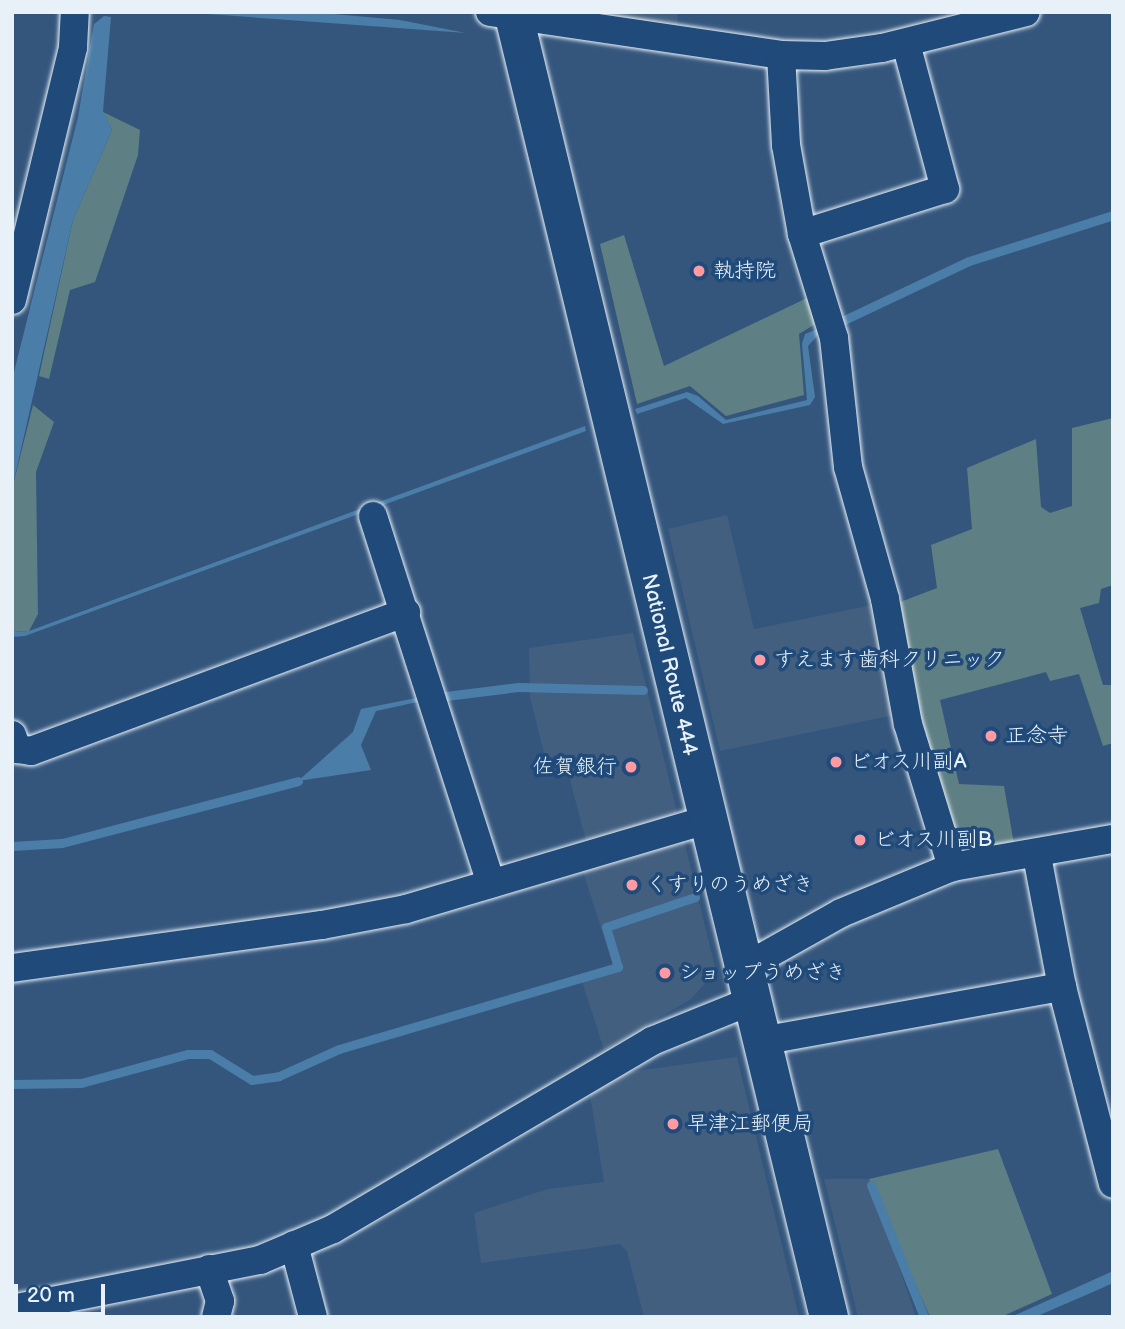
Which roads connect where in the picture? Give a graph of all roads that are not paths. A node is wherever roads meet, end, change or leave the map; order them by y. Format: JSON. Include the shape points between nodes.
{"nodes":[{"id":1,"x":75,"y":12,"type":"edge"},
{"id":2,"x":1026,"y":12,"type":"edge"},
{"id":3,"x":505,"y":13,"type":"edge"},
{"id":4,"x":906,"y":43,"type":"junction"},
{"id":5,"x":782,"y":55,"type":"junction"},
{"id":6,"x":803,"y":234,"type":"junction"},
{"id":7,"x":12,"y":300,"type":"edge"},
{"id":8,"x":373,"y":516,"type":"dead end"},
{"id":9,"x":406,"y":612,"type":"junction"},
{"id":10,"x":12,"y":735,"type":"edge"},
{"id":11,"x":706,"y":820,"type":"junction"},
{"id":12,"x":1113,"y":839,"type":"edge"},
{"id":13,"x":1037,"y":856,"type":"junction"},
{"id":14,"x":952,"y":867,"type":"junction"},
{"id":15,"x":491,"y":884,"type":"junction"},
{"id":16,"x":12,"y":968,"type":"edge"},
{"id":17,"x":747,"y":984,"type":"junction"},
{"id":18,"x":1062,"y":987,"type":"junction"},
{"id":19,"x":761,"y":1041,"type":"junction"},
{"id":20,"x":1113,"y":1184,"type":"edge"},
{"id":21,"x":294,"y":1245,"type":"junction"},
{"id":22,"x":209,"y":1269,"type":"junction"},
{"id":23,"x":12,"y":1309,"type":"edge"},
{"id":24,"x":216,"y":1317,"type":"edge"},
{"id":25,"x":313,"y":1317,"type":"edge"},
{"id":26,"x":829,"y":1317,"type":"edge"}],
"edges":[{"from":1,"to":7,"type":"street","via":[[73,47]]},
{"from":2,"to":4,"type":"street"},
{"from":3,"to":5,"type":"street"},
{"from":3,"to":11,"type":"highway","name":"National Route 444"},
{"from":4,"to":5,"type":"street","via":[[825,56]]},
{"from":4,"to":6,"type":"street","via":[[945,189]]},
{"from":5,"to":6,"type":"street","via":[[786,145]]},
{"from":6,"to":14,"type":"street","via":[[834,338],[849,467],[885,598],[908,724]]},
{"from":8,"to":9,"type":"street"},
{"from":9,"to":10,"type":"street","via":[[31,751],[18,750]]},
{"from":9,"to":15,"type":"street"},
{"from":11,"to":15,"type":"street"},
{"from":11,"to":17,"type":"highway","name":"National Route 444"},
{"from":12,"to":13,"type":"street"},
{"from":13,"to":14,"type":"street"},
{"from":13,"to":18,"type":"street"},
{"from":14,"to":17,"type":"street","via":[[841,913]]},
{"from":15,"to":16,"type":"street","via":[[405,909],[322,925]]},
{"from":17,"to":19,"type":"highway","name":"National Route 444"},
{"from":17,"to":21,"type":"street","via":[[333,1229]]},
{"from":18,"to":19,"type":"street"},
{"from":18,"to":20,"type":"street"},
{"from":19,"to":26,"type":"highway","name":"National Route 444"},
{"from":21,"to":22,"type":"street","via":[[260,1260]]},
{"from":21,"to":25,"type":"street"},
{"from":22,"to":23,"type":"street"},
{"from":22,"to":24,"type":"street","via":[[220,1301]]}]}
